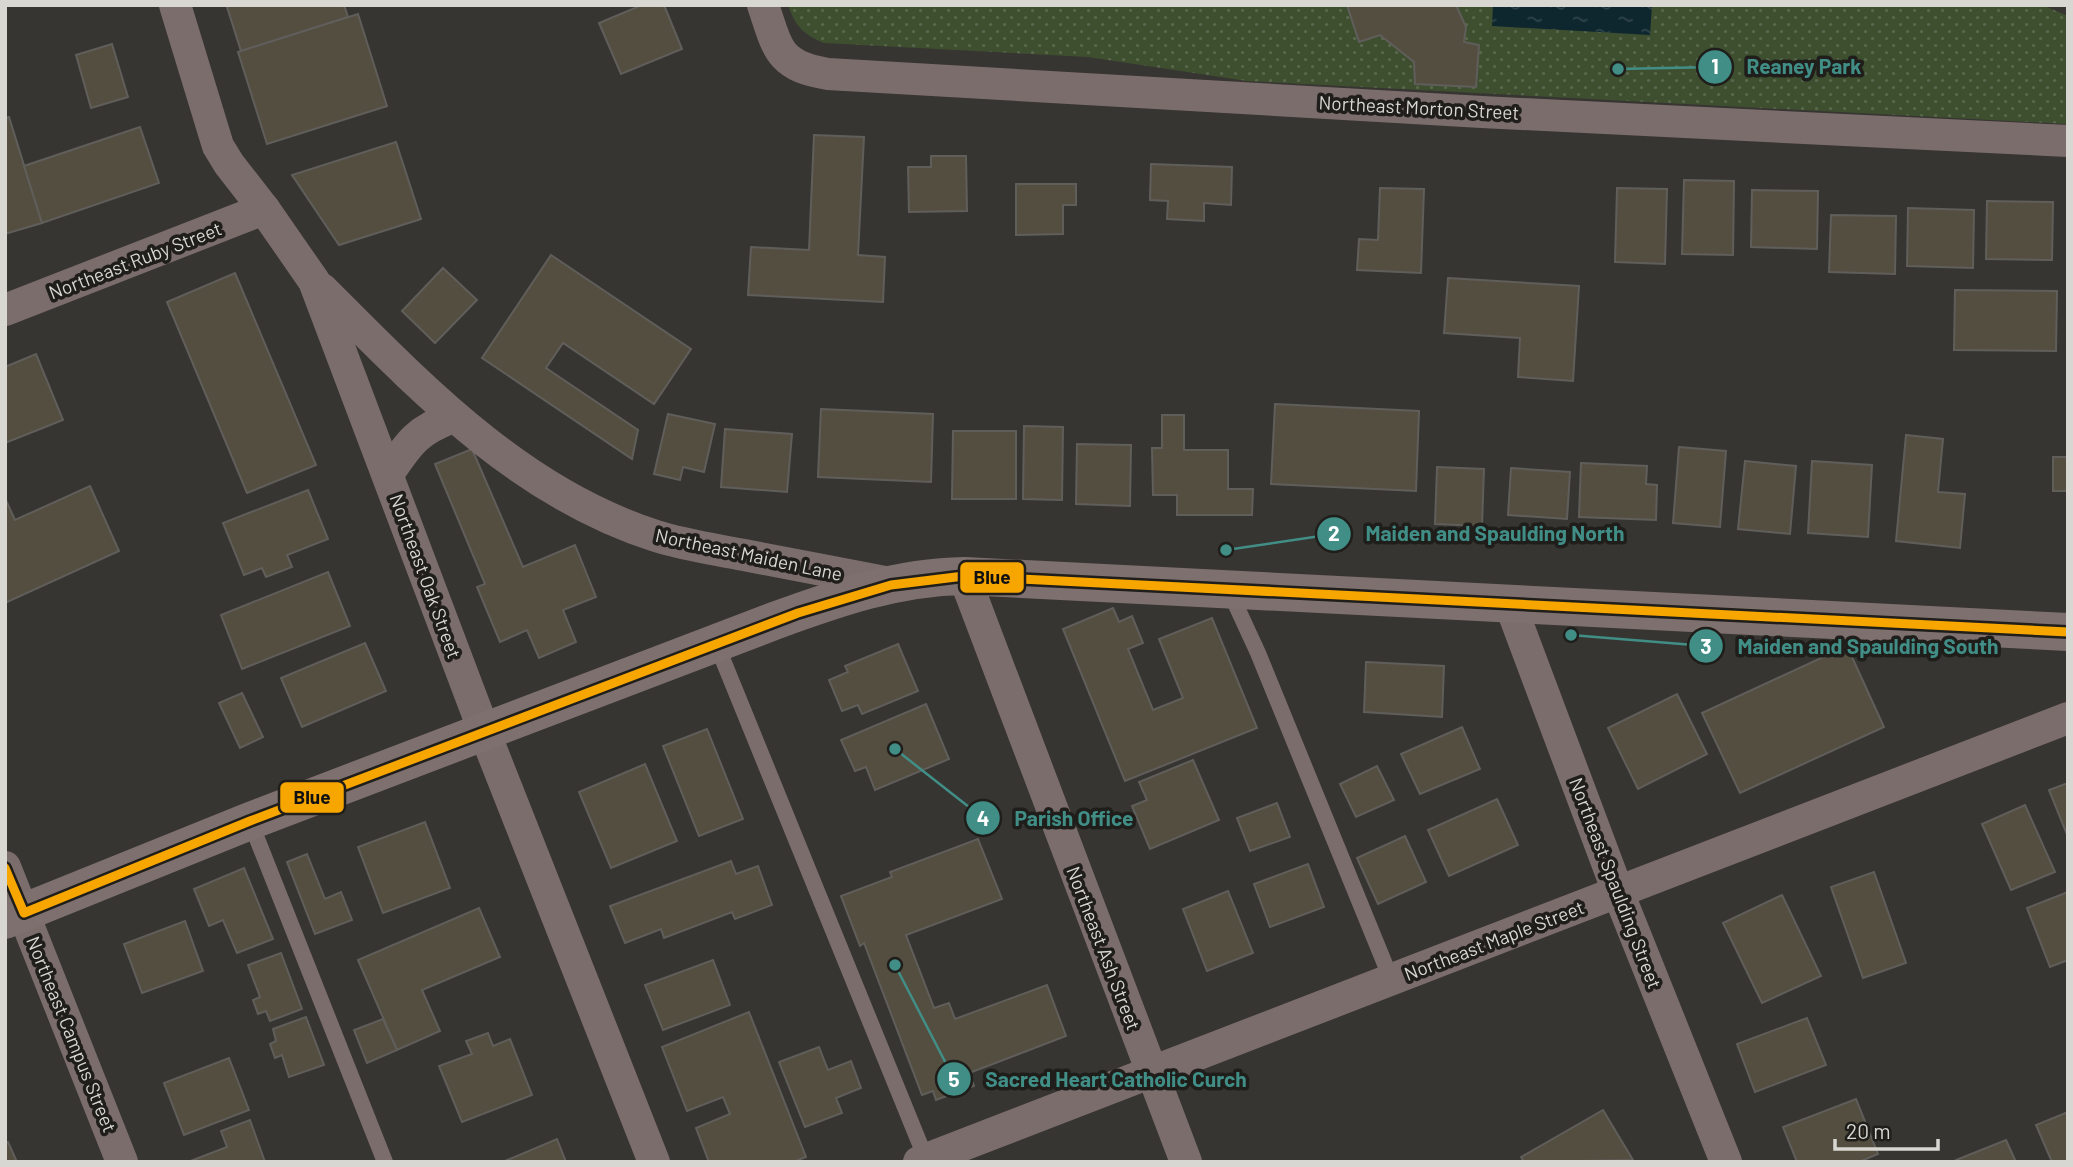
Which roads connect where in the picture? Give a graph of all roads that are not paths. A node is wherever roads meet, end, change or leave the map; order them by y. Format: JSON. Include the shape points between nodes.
{"nodes":[{"id":1,"x":175,"y":5,"type":"edge"},
{"id":2,"x":763,"y":5,"type":"edge"},
{"id":3,"x":2068,"y":141,"type":"edge"},
{"id":4,"x":264,"y":209,"type":"junction"},
{"id":5,"x":314,"y":281,"type":"junction"},
{"id":6,"x":7,"y":303,"type":"edge"},
{"id":7,"x":453,"y":417,"type":"junction"},
{"id":8,"x":388,"y":474,"type":"junction"},
{"id":9,"x":964,"y":576,"type":"junction"},
{"id":10,"x":890,"y":583,"type":"junction"},
{"id":11,"x":1227,"y":588,"type":"junction"},
{"id":12,"x":1510,"y":604,"type":"junction"},
{"id":13,"x":2068,"y":632,"type":"edge"},
{"id":14,"x":716,"y":643,"type":"junction"},
{"id":15,"x":2068,"y":718,"type":"edge"},
{"id":16,"x":484,"y":732,"type":"junction"},
{"id":17,"x":250,"y":821,"type":"junction"},
{"id":18,"x":5,"y":867,"type":"edge"},
{"id":19,"x":1618,"y":892,"type":"junction"},
{"id":20,"x":15,"y":917,"type":"edge"},
{"id":21,"x":1391,"y":979,"type":"junction"},
{"id":22,"x":1151,"y":1073,"type":"junction"},
{"id":23,"x":923,"y":1161,"type":"edge"},
{"id":24,"x":122,"y":1162,"type":"edge"},
{"id":25,"x":385,"y":1162,"type":"edge"},
{"id":26,"x":654,"y":1162,"type":"edge"},
{"id":27,"x":1186,"y":1162,"type":"edge"},
{"id":28,"x":1726,"y":1162,"type":"edge"}],
"edges":[{"from":1,"to":4,"type":"street","name":"Northeast Oak Street","via":[[218,146]]},
{"from":2,"to":3,"type":"street","name":"Northeast Morton Street","via":[[778,50],[802,70],[828,74]]},
{"from":4,"to":5,"type":"street","name":"Northeast Oak Street"},
{"from":4,"to":6,"type":"street","name":"Northeast Ruby Street"},
{"from":5,"to":7,"type":"street","name":"Northeast Maiden Lane"},
{"from":5,"to":8,"type":"street","name":"Northeast Oak Street"},
{"from":7,"to":8,"type":"street","via":[[429,426],[410,442]]},
{"from":7,"to":10,"type":"street","name":"Northeast Maiden Lane","via":[[514,464],[578,503],[655,536]]},
{"from":8,"to":16,"type":"street","name":"Northeast Oak Street"},
{"from":9,"to":10,"type":"street","name":"Northeast Maiden Lane"},
{"from":9,"to":11,"type":"street","name":"Northeast Maiden Lane"},
{"from":9,"to":22,"type":"street","name":"Northeast Ash Street"},
{"from":10,"to":14,"type":"street"},
{"from":11,"to":12,"type":"street","name":"Northeast Maiden Lane"},
{"from":11,"to":21,"type":"lane"},
{"from":12,"to":13,"type":"street","name":"Northeast Maiden Lane"},
{"from":12,"to":19,"type":"street","name":"Northeast Spaulding Street"},
{"from":14,"to":16,"type":"street"},
{"from":14,"to":23,"type":"lane"},
{"from":15,"to":19,"type":"street","name":"Northeast Maple Street"},
{"from":16,"to":17,"type":"street"},
{"from":16,"to":26,"type":"street","name":"Northeast Oak Street"},
{"from":17,"to":20,"type":"street"},
{"from":17,"to":25,"type":"lane"},
{"from":18,"to":20,"type":"street","name":"Northeast Campus Street"},
{"from":19,"to":21,"type":"street","name":"Northeast Maple Street"},
{"from":19,"to":28,"type":"street","name":"Northeast Spaulding Street"},
{"from":20,"to":24,"type":"street","name":"Northeast Campus Street"},
{"from":21,"to":22,"type":"street","name":"Northeast Maple Street"},
{"from":22,"to":23,"type":"street","name":"Northeast Maple Street"},
{"from":22,"to":27,"type":"street","name":"Northeast Ash Street"}]}
